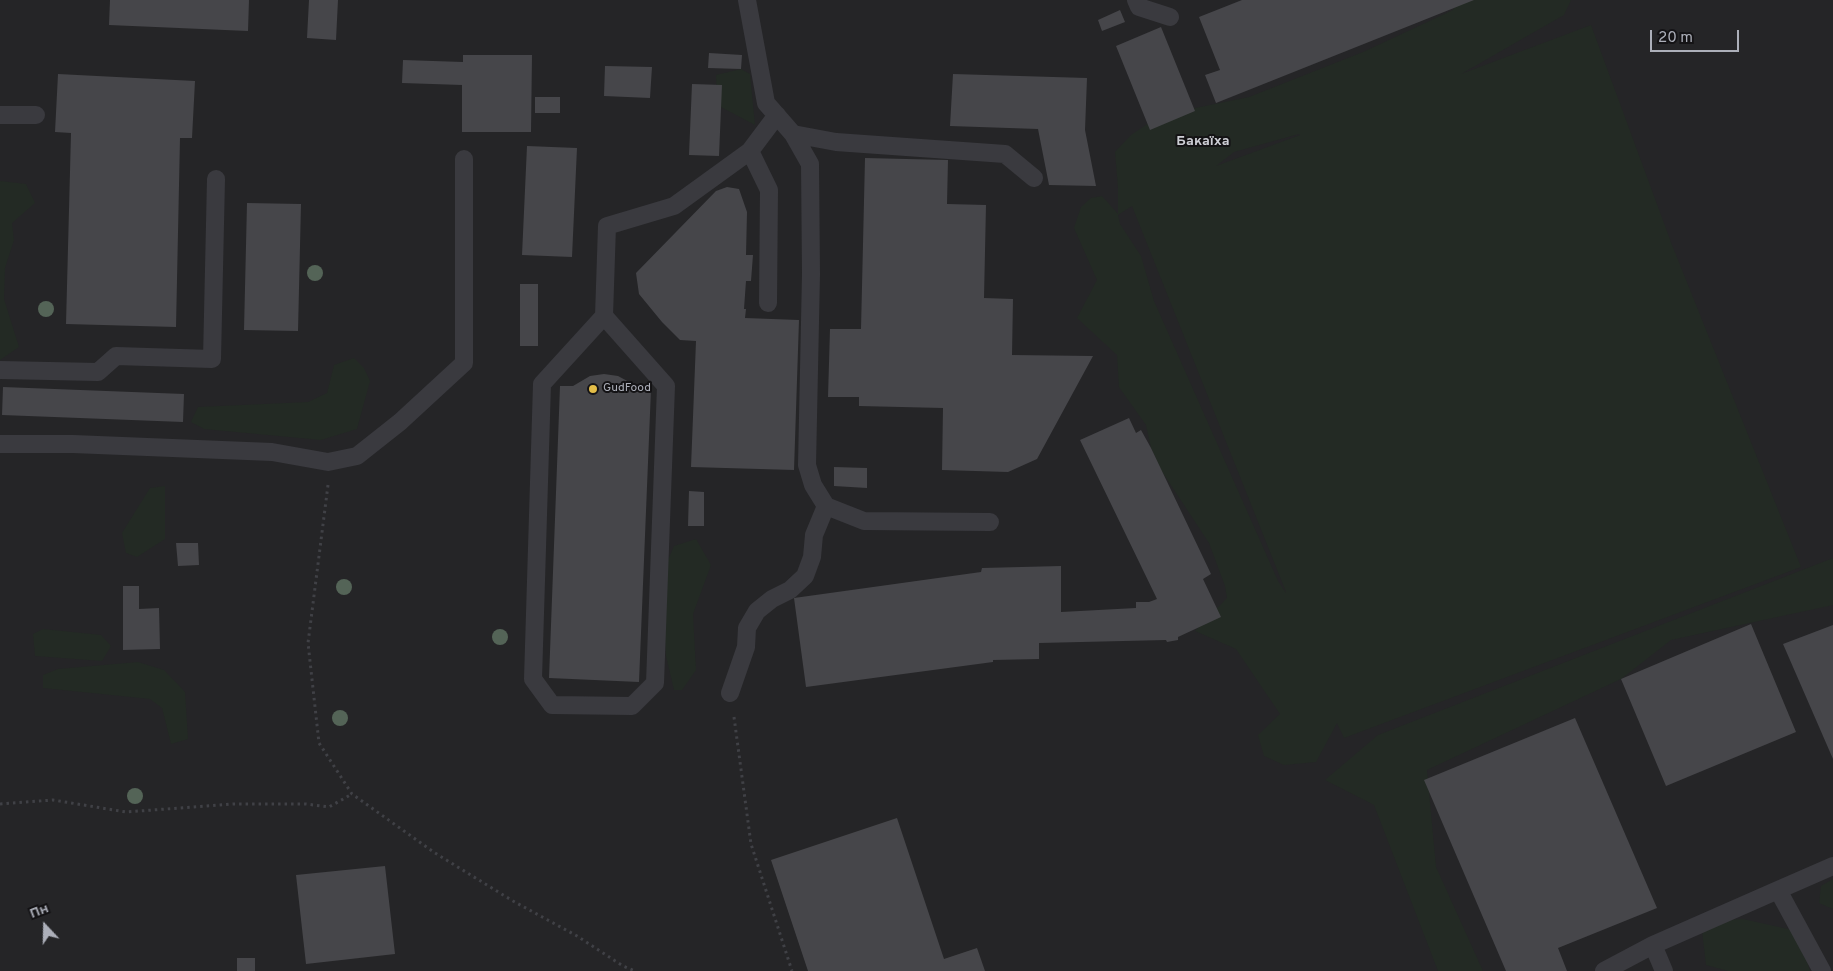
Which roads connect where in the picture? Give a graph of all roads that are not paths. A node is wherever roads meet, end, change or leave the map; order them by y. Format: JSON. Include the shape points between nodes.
{"nodes":[{"id":1,"x":747,"y":0,"type":"edge"},
{"id":2,"x":1136,"y":0,"type":"edge"},
{"id":3,"x":1170,"y":17,"type":"dead end"},
{"id":4,"x":0,"y":114,"type":"edge"},
{"id":5,"x":36,"y":115,"type":"dead end"},
{"id":6,"x":777,"y":115,"type":"junction"},
{"id":7,"x":793,"y":134,"type":"junction"},
{"id":8,"x":750,"y":151,"type":"junction"},
{"id":9,"x":464,"y":160,"type":"dead end"},
{"id":10,"x":216,"y":178,"type":"dead end"},
{"id":11,"x":1034,"y":178,"type":"dead end"},
{"id":12,"x":768,"y":303,"type":"dead end"},
{"id":13,"x":604,"y":316,"type":"junction"},
{"id":14,"x":0,"y":370,"type":"edge"},
{"id":15,"x":0,"y":444,"type":"edge"},
{"id":16,"x":826,"y":506,"type":"junction"},
{"id":17,"x":990,"y":522,"type":"dead end"},
{"id":18,"x":730,"y":693,"type":"road end"},
{"id":19,"x":1833,"y":866,"type":"edge"},
{"id":20,"x":1778,"y":890,"type":"junction"},
{"id":21,"x":1653,"y":945,"type":"junction"},
{"id":22,"x":1604,"y":971,"type":"edge"},
{"id":23,"x":1664,"y":971,"type":"edge"},
{"id":24,"x":1822,"y":971,"type":"edge"}],
"edges":[{"from":1,"to":6,"type":"lane","via":[[766,103]]},
{"from":2,"to":3,"type":"lane","via":[[1139,7]]},
{"from":4,"to":5,"type":"lane"},
{"from":6,"to":7,"type":"lane"},
{"from":6,"to":8,"type":"lane"},
{"from":7,"to":11,"type":"lane","via":[[836,142],[1005,154]]},
{"from":7,"to":16,"type":"lane","via":[[810,164],[807,465],[813,485]]},
{"from":8,"to":12,"type":"lane","via":[[769,190]]},
{"from":8,"to":13,"type":"lane","via":[[674,206],[607,226]]},
{"from":9,"to":15,"type":"lane","via":[[464,363],[400,422],[357,456],[328,462],[272,452]]},
{"from":10,"to":14,"type":"lane","via":[[212,359],[116,356],[98,372]]},
{"from":13,"to":13,"type":"lane","via":[[666,386],[655,683],[632,706],[552,704],[533,679],[542,384]]},
{"from":16,"to":17,"type":"lane","via":[[864,521]]},
{"from":16,"to":18,"type":"lane","via":[[814,535],[812,557],[805,576],[757,611],[747,628],[746,647]]},
{"from":19,"to":20,"type":"lane"},
{"from":20,"to":21,"type":"lane"},
{"from":20,"to":24,"type":"lane"},
{"from":21,"to":22,"type":"lane"},
{"from":21,"to":23,"type":"lane"}]}
